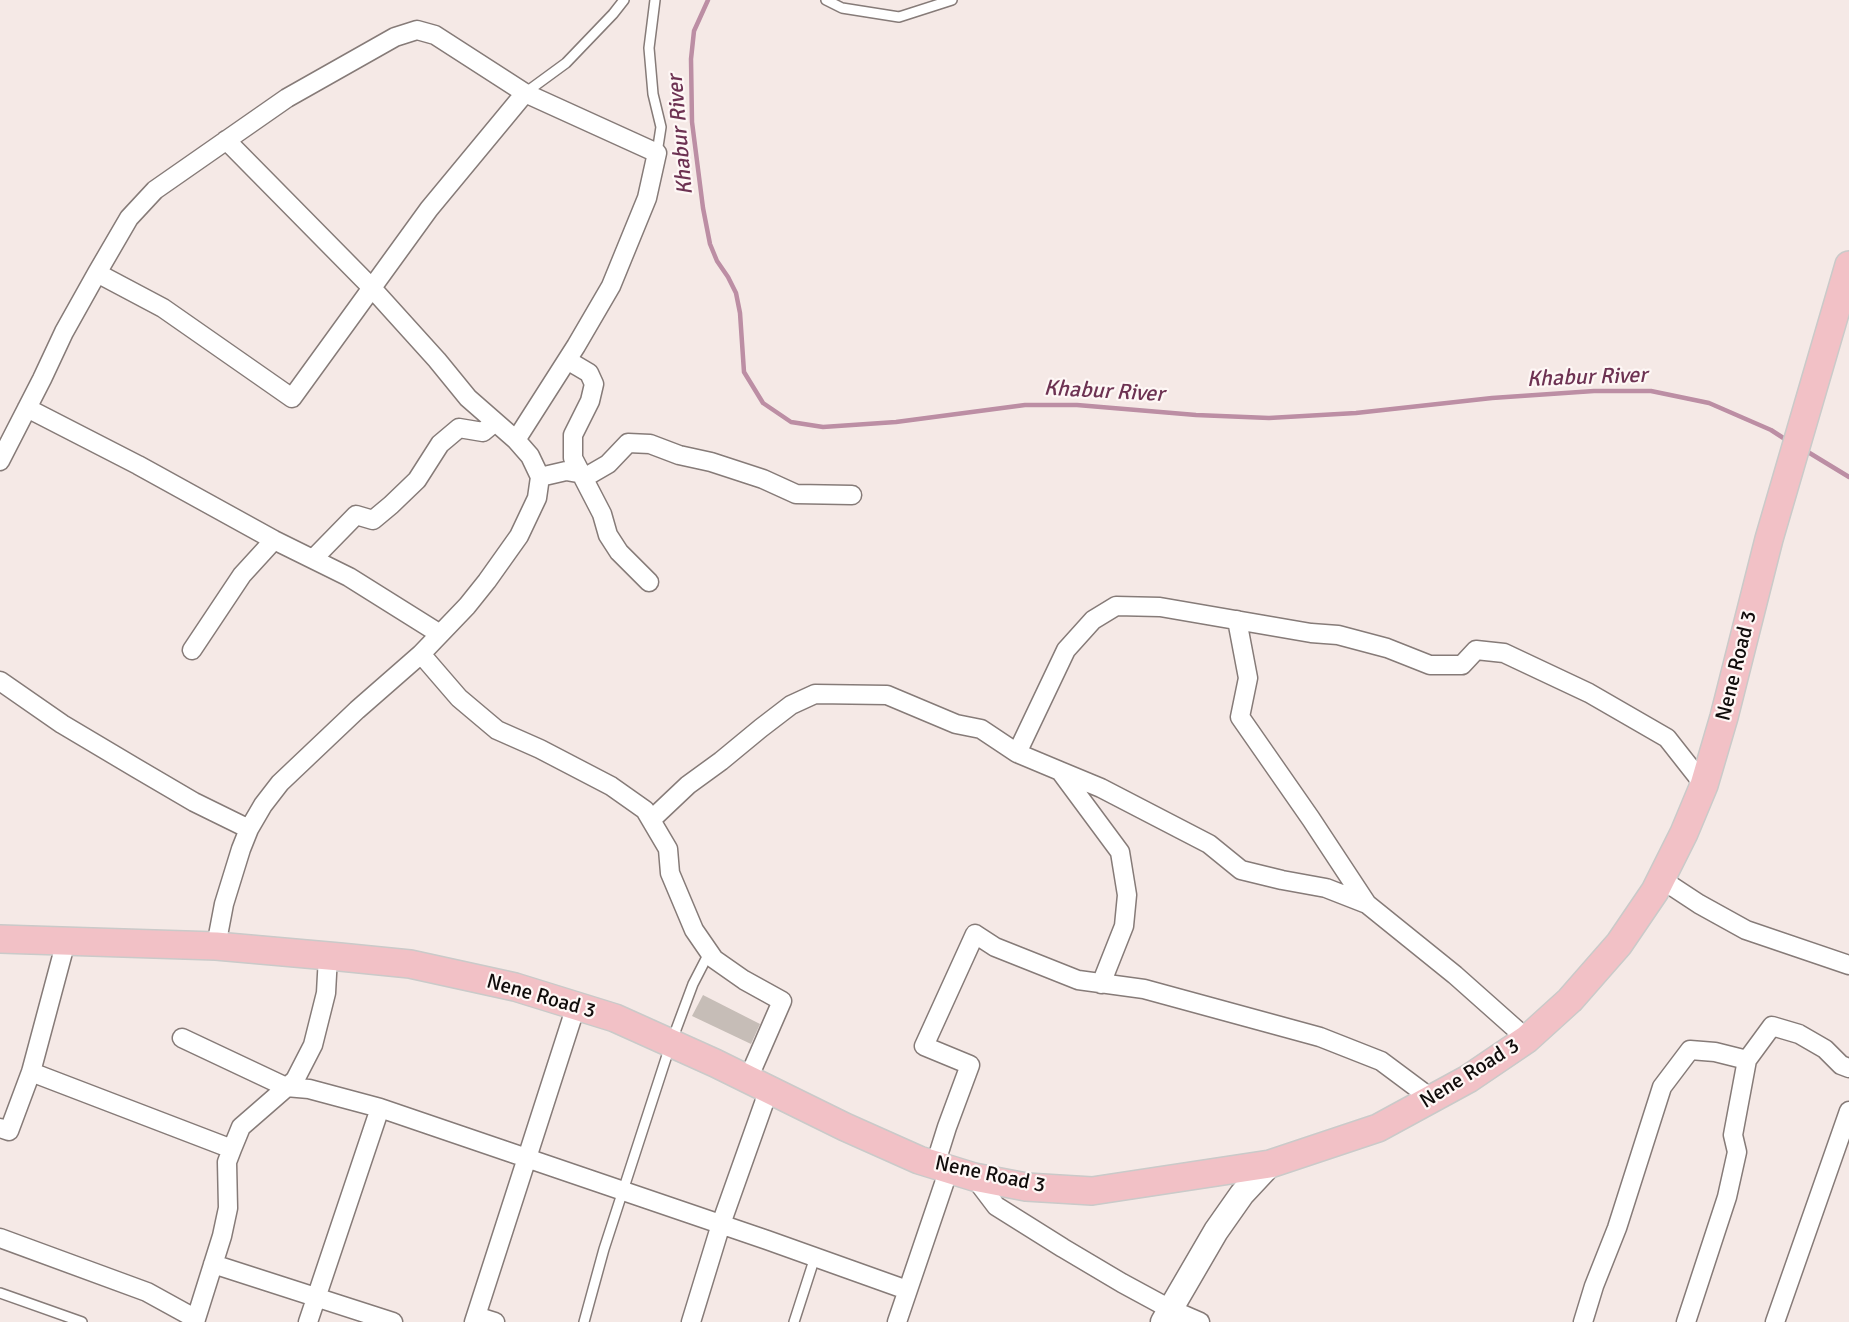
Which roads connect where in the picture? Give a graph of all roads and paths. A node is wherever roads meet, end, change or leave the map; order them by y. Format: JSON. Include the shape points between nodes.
{"nodes":[{"id":1,"x":624,"y":0,"type":"edge"},
{"id":2,"x":655,"y":0,"type":"edge"},
{"id":3,"x":826,"y":0,"type":"edge"},
{"id":4,"x":952,"y":0,"type":"edge"},
{"id":5,"x":525,"y":93,"type":"junction"},
{"id":6,"x":226,"y":140,"type":"junction"},
{"id":7,"x":657,"y":153,"type":"junction"},
{"id":8,"x":1849,"y":265,"type":"edge"},
{"id":9,"x":97,"y":273,"type":"junction"},
{"id":10,"x":371,"y":287,"type":"junction"},
{"id":11,"x":567,"y":360,"type":"junction"},
{"id":12,"x":27,"y":408,"type":"junction"},
{"id":13,"x":495,"y":422,"type":"junction"},
{"id":14,"x":516,"y":440,"type":"junction"},
{"id":15,"x":0,"y":461,"type":"edge"},
{"id":16,"x":581,"y":473,"type":"junction"},
{"id":17,"x":540,"y":477,"type":"junction"},
{"id":18,"x":852,"y":495,"type":"dead end"},
{"id":19,"x":274,"y":540,"type":"junction"},
{"id":20,"x":313,"y":559,"type":"junction"},
{"id":21,"x":649,"y":582,"type":"dead end"},
{"id":22,"x":1237,"y":620,"type":"junction"},
{"id":23,"x":440,"y":634,"type":"junction"},
{"id":24,"x":192,"y":650,"type":"dead end"},
{"id":25,"x":421,"y":654,"type":"junction"},
{"id":26,"x":1,"y":683,"type":"edge"},
{"id":27,"x":1017,"y":753,"type":"junction"},
{"id":28,"x":1060,"y":771,"type":"junction"},
{"id":29,"x":1704,"y":785,"type":"junction"},
{"id":30,"x":651,"y":820,"type":"junction"},
{"id":31,"x":249,"y":829,"type":"junction"},
{"id":32,"x":1661,"y":879,"type":"junction"},
{"id":33,"x":1367,"y":904,"type":"junction"},
{"id":34,"x":0,"y":939,"type":"edge"},
{"id":35,"x":66,"y":942,"type":"junction"},
{"id":36,"x":216,"y":946,"type":"junction"},
{"id":37,"x":710,"y":952,"type":"junction"},
{"id":38,"x":328,"y":956,"type":"junction"},
{"id":39,"x":1849,"y":965,"type":"edge"},
{"id":40,"x":1101,"y":984,"type":"junction"},
{"id":41,"x":576,"y":1006,"type":"junction"},
{"id":42,"x":182,"y":1038,"type":"dead end"},
{"id":43,"x":1527,"y":1039,"type":"junction"},
{"id":44,"x":671,"y":1043,"type":"junction"},
{"id":45,"x":1747,"y":1060,"type":"junction"},
{"id":46,"x":1849,"y":1068,"type":"edge"},
{"id":47,"x":31,"y":1072,"type":"junction"},
{"id":48,"x":758,"y":1084,"type":"junction"},
{"id":49,"x":286,"y":1088,"type":"junction"},
{"id":50,"x":1432,"y":1099,"type":"junction"},
{"id":51,"x":380,"y":1108,"type":"junction"},
{"id":52,"x":1849,"y":1111,"type":"edge"},
{"id":53,"x":0,"y":1128,"type":"edge"},
{"id":54,"x":232,"y":1149,"type":"junction"},
{"id":55,"x":526,"y":1159,"type":"junction"},
{"id":56,"x":1270,"y":1164,"type":"junction"},
{"id":57,"x":942,"y":1167,"type":"junction"},
{"id":58,"x":974,"y":1176,"type":"junction"},
{"id":59,"x":623,"y":1191,"type":"junction"},
{"id":60,"x":721,"y":1224,"type":"junction"},
{"id":61,"x":0,"y":1238,"type":"edge"},
{"id":62,"x":815,"y":1257,"type":"junction"},
{"id":63,"x":213,"y":1264,"type":"junction"},
{"id":64,"x":907,"y":1290,"type":"junction"},
{"id":65,"x":0,"y":1293,"type":"edge"},
{"id":66,"x":316,"y":1297,"type":"junction"},
{"id":67,"x":1166,"y":1315,"type":"edge"},
{"id":68,"x":475,"y":1319,"type":"edge"},
{"id":69,"x":195,"y":1320,"type":"edge"},
{"id":70,"x":82,"y":1322,"type":"edge"},
{"id":71,"x":308,"y":1322,"type":"edge"},
{"id":72,"x":393,"y":1322,"type":"edge"},
{"id":73,"x":495,"y":1322,"type":"edge"},
{"id":74,"x":584,"y":1322,"type":"edge"},
{"id":75,"x":691,"y":1322,"type":"edge"},
{"id":76,"x":794,"y":1322,"type":"edge"},
{"id":77,"x":897,"y":1322,"type":"edge"},
{"id":78,"x":1200,"y":1322,"type":"edge"},
{"id":79,"x":1583,"y":1322,"type":"edge"},
{"id":80,"x":1686,"y":1322,"type":"edge"},
{"id":81,"x":1775,"y":1322,"type":"edge"}],
"edges":[{"from":1,"to":5,"type":"lane","via":[[566,63]]},
{"from":2,"to":7,"type":"lane","via":[[649,48],[661,127]]},
{"from":3,"to":4,"type":"lane","via":[[842,8],[899,17]]},
{"from":5,"to":6,"type":"street","via":[[435,35],[417,30],[395,37],[287,98]]},
{"from":5,"to":7,"type":"street"},
{"from":5,"to":10,"type":"street","via":[[429,209]]},
{"from":6,"to":9,"type":"street","via":[[155,190],[129,218]]},
{"from":6,"to":10,"type":"street"},
{"from":7,"to":11,"type":"street","via":[[647,198],[611,286]]},
{"from":8,"to":29,"type":"main road","name":"Nene Road 3","via":[[1769,538]]},
{"from":9,"to":10,"type":"street","via":[[164,308],[292,398]]},
{"from":9,"to":12,"type":"street"},
{"from":10,"to":13,"type":"street","via":[[468,398]]},
{"from":11,"to":14,"type":"street"},
{"from":11,"to":16,"type":"street","via":[[589,374],[594,384],[573,435],[573,458]]},
{"from":12,"to":15,"type":"street"},
{"from":12,"to":19,"type":"street"},
{"from":13,"to":14,"type":"street"},
{"from":13,"to":20,"type":"street","via":[[483,432],[459,428],[440,444],[417,480],[391,505],[373,520],[356,515]]},
{"from":14,"to":17,"type":"street","via":[[530,456]]},
{"from":16,"to":17,"type":"street","via":[[566,471]]},
{"from":16,"to":18,"type":"street","via":[[589,474],[608,464],[628,443],[650,444],[796,494]]},
{"from":16,"to":21,"type":"street","via":[[608,535]]},
{"from":17,"to":23,"type":"street","via":[[537,498],[519,536],[488,581]]},
{"from":19,"to":20,"type":"street"},
{"from":19,"to":24,"type":"street","via":[[242,575]]},
{"from":20,"to":23,"type":"street"},
{"from":22,"to":27,"type":"street","via":[[1160,607],[1116,606],[1093,620],[1066,650]]},
{"from":22,"to":29,"type":"street","via":[[1338,635],[1430,665],[1462,665],[1476,650],[1504,653],[1589,693],[1667,738]]},
{"from":22,"to":33,"type":"street","via":[[1248,678],[1240,717]]},
{"from":23,"to":25,"type":"street"},
{"from":25,"to":30,"type":"street","via":[[459,698],[497,730],[610,786],[645,810]]},
{"from":25,"to":31,"type":"street","via":[[280,783]]},
{"from":26,"to":31,"type":"street","via":[[108,752]]},
{"from":27,"to":28,"type":"street"},
{"from":27,"to":30,"type":"street","via":[[981,729],[956,724],[887,695],[815,694],[768,722],[688,785]]},
{"from":28,"to":33,"type":"street","via":[[1209,844],[1241,870],[1326,888]]},
{"from":28,"to":40,"type":"street","via":[[1120,852],[1127,895],[1124,926]]},
{"from":29,"to":32,"type":"main road","name":"Nene Road 3"},
{"from":30,"to":37,"type":"street","via":[[668,849],[670,873],[694,930]]},
{"from":31,"to":36,"type":"street","via":[[224,904]]},
{"from":32,"to":39,"type":"street","via":[[1746,930]]},
{"from":32,"to":43,"type":"main road","name":"Nene Road 3","via":[[1619,944],[1570,1000]]},
{"from":33,"to":43,"type":"street"},
{"from":34,"to":35,"type":"main road","name":"Nene Road 3"},
{"from":35,"to":36,"type":"main road","name":"Nene Road 3"},
{"from":35,"to":47,"type":"street"},
{"from":36,"to":38,"type":"main road","name":"Nene Road 3"},
{"from":37,"to":44,"type":"lane","via":[[693,984]]},
{"from":37,"to":48,"type":"street","via":[[737,975],[782,1001]]},
{"from":38,"to":41,"type":"main road","name":"Nene Road 3","via":[[410,964],[515,987]]},
{"from":38,"to":49,"type":"street","via":[[326,993],[313,1045],[295,1080]]},
{"from":40,"to":50,"type":"street","via":[[1144,989],[1320,1037],[1381,1061]]},
{"from":40,"to":57,"type":"street","via":[[1048,969],[995,947],[975,933],[924,1046],[970,1065],[947,1127]]},
{"from":41,"to":44,"type":"main road","name":"Nene Road 3"},
{"from":41,"to":55,"type":"street"},
{"from":42,"to":49,"type":"street"},
{"from":43,"to":50,"type":"main road","name":"Nene Road 3"},
{"from":44,"to":48,"type":"main road","name":"Nene Road 3"},
{"from":44,"to":59,"type":"lane"},
{"from":45,"to":46,"type":"street","via":[[1772,1026],[1799,1034]]},
{"from":45,"to":79,"type":"street","via":[[1690,1050],[1662,1087]]},
{"from":45,"to":80,"type":"street","via":[[1733,1135],[1737,1152],[1727,1197]]},
{"from":47,"to":53,"type":"street","via":[[9,1131]]},
{"from":47,"to":54,"type":"street"},
{"from":48,"to":57,"type":"main road","name":"Nene Road 3","via":[[856,1132]]},
{"from":48,"to":60,"type":"street"},
{"from":49,"to":51,"type":"street","via":[[309,1089]]},
{"from":49,"to":54,"type":"street","via":[[241,1127]]},
{"from":50,"to":56,"type":"main road","name":"Nene Road 3","via":[[1378,1128]]},
{"from":51,"to":55,"type":"street"},
{"from":51,"to":66,"type":"street"},
{"from":52,"to":81,"type":"street"},
{"from":54,"to":63,"type":"street","via":[[227,1162],[228,1208]]},
{"from":55,"to":59,"type":"street"},
{"from":55,"to":68,"type":"street"},
{"from":56,"to":58,"type":"main road","name":"Nene Road 3","via":[[1092,1191],[1026,1187]]},
{"from":56,"to":67,"type":"street","via":[[1235,1203]]},
{"from":57,"to":58,"type":"main road","name":"Nene Road 3"},
{"from":57,"to":64,"type":"street"},
{"from":58,"to":67,"type":"street","via":[[996,1206]]},
{"from":59,"to":60,"type":"street"},
{"from":59,"to":74,"type":"lane"},
{"from":60,"to":62,"type":"street"},
{"from":60,"to":75,"type":"street"},
{"from":61,"to":69,"type":"street","via":[[147,1292]]},
{"from":62,"to":64,"type":"street"},
{"from":62,"to":76,"type":"lane"},
{"from":63,"to":66,"type":"street"},
{"from":63,"to":69,"type":"street"},
{"from":64,"to":77,"type":"street"},
{"from":65,"to":70,"type":"lane"},
{"from":66,"to":71,"type":"street"},
{"from":66,"to":72,"type":"street"},
{"from":67,"to":78,"type":"street"},
{"from":68,"to":73,"type":"street"}]}
